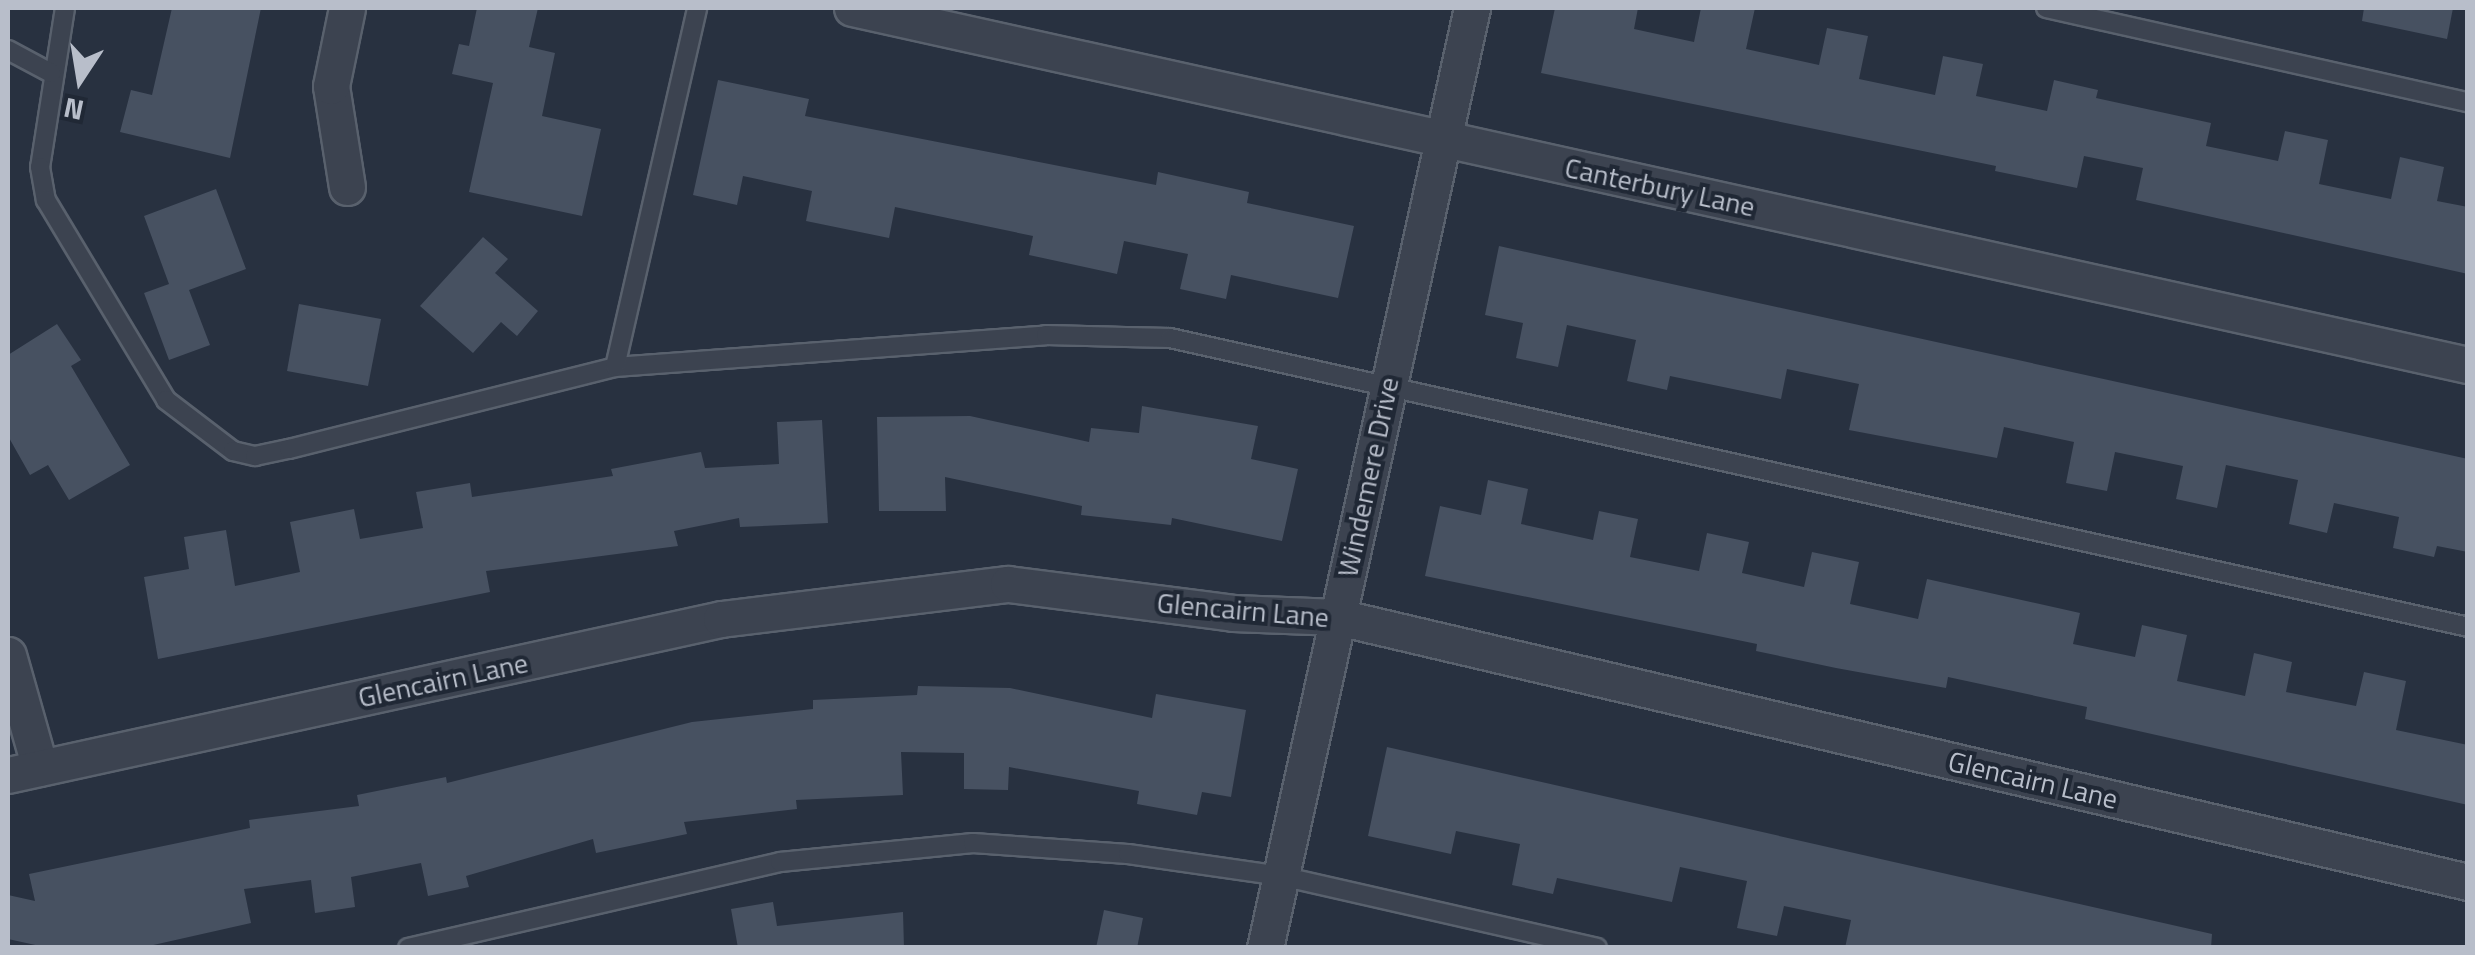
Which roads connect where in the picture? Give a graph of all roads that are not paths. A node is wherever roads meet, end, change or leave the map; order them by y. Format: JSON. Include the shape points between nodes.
{"nodes":[{"id":1,"x":66,"y":8,"type":"edge"},
{"id":2,"x":348,"y":8,"type":"edge"},
{"id":3,"x":697,"y":8,"type":"edge"},
{"id":4,"x":852,"y":8,"type":"edge"},
{"id":5,"x":1472,"y":8,"type":"edge"},
{"id":6,"x":2046,"y":8,"type":"edge"},
{"id":7,"x":8,"y":50,"type":"edge"},
{"id":8,"x":51,"y":73,"type":"junction"},
{"id":9,"x":2468,"y":102,"type":"edge"},
{"id":10,"x":1443,"y":139,"type":"junction"},
{"id":11,"x":347,"y":187,"type":"dead end"},
{"id":12,"x":2468,"y":365,"type":"edge"},
{"id":13,"x":615,"y":367,"type":"junction"},
{"id":14,"x":1389,"y":385,"type":"junction"},
{"id":15,"x":1338,"y":617,"type":"junction"},
{"id":16,"x":2468,"y":626,"type":"edge"},
{"id":17,"x":8,"y":655,"type":"edge"},
{"id":18,"x":24,"y":771,"type":"edge"},
{"id":19,"x":1280,"y":876,"type":"junction"},
{"id":20,"x":2468,"y":882,"type":"edge"},
{"id":21,"x":408,"y":948,"type":"edge"},
{"id":22,"x":1265,"y":948,"type":"edge"},
{"id":23,"x":1597,"y":948,"type":"edge"}],
"edges":[{"from":1,"to":8,"type":"lane"},
{"from":2,"to":11,"type":"street","via":[[331,86]]},
{"from":3,"to":13,"type":"lane"},
{"from":4,"to":10,"type":"street","name":"Canterbury Lane"},
{"from":5,"to":10,"type":"street","name":"Windemere Drive"},
{"from":6,"to":9,"type":"lane"},
{"from":7,"to":8,"type":"lane"},
{"from":8,"to":13,"type":"lane","via":[[40,167],[46,200],[166,400],[233,451],[255,456],[289,450]]},
{"from":10,"to":12,"type":"street","name":"Canterbury Lane"},
{"from":10,"to":14,"type":"street","name":"Windemere Drive"},
{"from":13,"to":14,"type":"lane","via":[[1046,335],[1170,338]]},
{"from":14,"to":15,"type":"street","name":"Windemere Drive"},
{"from":14,"to":16,"type":"lane"},
{"from":15,"to":18,"type":"street","name":"Glencairn Lane","via":[[1233,613],[1008,584],[920,591],[721,619]]},
{"from":15,"to":19,"type":"street","name":"Windemere Drive"},
{"from":15,"to":20,"type":"street","name":"Glencairn Lane"},
{"from":17,"to":18,"type":"street"},
{"from":19,"to":21,"type":"lane","via":[[1128,854],[973,843],[780,862]]},
{"from":19,"to":22,"type":"street","name":"Windemere Drive"},
{"from":19,"to":23,"type":"lane"}]}
